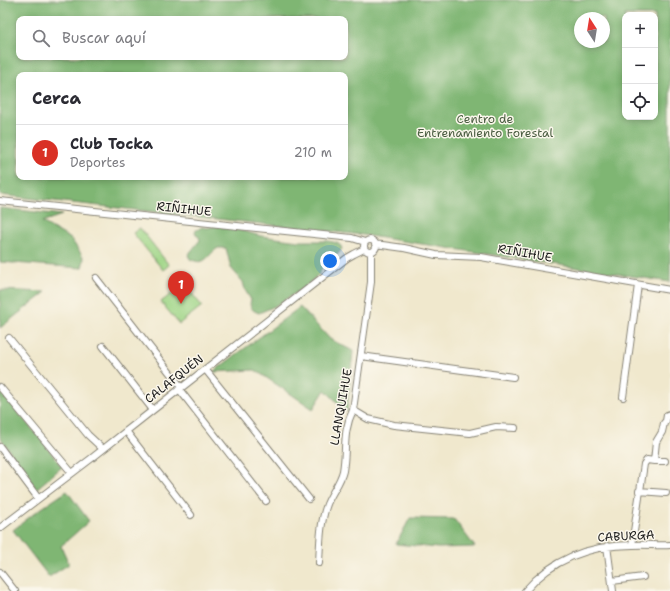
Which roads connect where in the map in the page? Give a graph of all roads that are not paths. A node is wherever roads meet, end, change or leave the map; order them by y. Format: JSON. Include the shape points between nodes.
{"nodes":[{"id":1,"x":0,"y":201,"type":"edge"},
{"id":2,"x":365,"y":242,"type":"junction"},
{"id":3,"x":375,"y":244,"type":"junction"},
{"id":4,"x":364,"y":249,"type":"junction"},
{"id":5,"x":370,"y":252,"type":"junction"},
{"id":6,"x":96,"y":278,"type":"dead end"},
{"id":7,"x":638,"y":285,"type":"junction"},
{"id":8,"x":670,"y":290,"type":"edge"},
{"id":9,"x":9,"y":338,"type":"dead end"},
{"id":10,"x":103,"y":346,"type":"dead end"},
{"id":11,"x":361,"y":356,"type":"junction"},
{"id":12,"x":205,"y":369,"type":"junction"},
{"id":13,"x":513,"y":377,"type":"dead end"},
{"id":14,"x":0,"y":387,"type":"edge"},
{"id":15,"x":180,"y":388,"type":"junction"},
{"id":16,"x":623,"y":397,"type":"dead end"},
{"id":17,"x":153,"y":410,"type":"junction"},
{"id":18,"x":353,"y":410,"type":"junction"},
{"id":19,"x":670,"y":414,"type":"edge"},
{"id":20,"x":515,"y":428,"type":"dead end"},
{"id":21,"x":126,"y":431,"type":"junction"},
{"id":22,"x":0,"y":447,"type":"edge"},
{"id":23,"x":103,"y":449,"type":"junction"},
{"id":24,"x":654,"y":461,"type":"junction"},
{"id":25,"x":665,"y":461,"type":"dead end"},
{"id":26,"x":72,"y":473,"type":"junction"},
{"id":27,"x":640,"y":491,"type":"junction"},
{"id":28,"x":666,"y":493,"type":"dead end"},
{"id":29,"x":38,"y":498,"type":"junction"},
{"id":30,"x":310,"y":499,"type":"dead end"},
{"id":31,"x":266,"y":501,"type":"dead end"},
{"id":32,"x":191,"y":515,"type":"dead end"},
{"id":33,"x":0,"y":528,"type":"edge"},
{"id":34,"x":632,"y":545,"type":"junction"},
{"id":35,"x":670,"y":545,"type":"edge"},
{"id":36,"x":607,"y":546,"type":"junction"},
{"id":37,"x":319,"y":563,"type":"dead end"},
{"id":38,"x":0,"y":572,"type":"edge"},
{"id":39,"x":643,"y":577,"type":"dead end"},
{"id":40,"x":612,"y":581,"type":"junction"},
{"id":41,"x":15,"y":591,"type":"edge"},
{"id":42,"x":525,"y":591,"type":"edge"},
{"id":43,"x":613,"y":591,"type":"edge"}],
"edges":[{"from":1,"to":2,"type":"street","name":"RIÑIHUE","via":[[344,237]]},
{"from":2,"to":3,"type":"street","name":"RIÑIHUE","via":[[371,240]]},
{"from":2,"to":4,"type":"street"},
{"from":3,"to":5,"type":"street","via":[[375,249]]},
{"from":3,"to":7,"type":"street","name":"RIÑIHUE","via":[[436,255],[481,257]]},
{"from":4,"to":5,"type":"street"},
{"from":4,"to":12,"type":"street","name":"CALAFQUÉN","via":[[347,258]]},
{"from":5,"to":11,"type":"street","name":"LLANQUIHUE","via":[[371,282]]},
{"from":6,"to":15,"type":"street"},
{"from":7,"to":8,"type":"street","name":"RIÑIHUE"},
{"from":7,"to":16,"type":"street"},
{"from":9,"to":23,"type":"street","via":[[88,435]]},
{"from":10,"to":17,"type":"street"},
{"from":11,"to":13,"type":"street"},
{"from":11,"to":18,"type":"street","name":"LLANQUIHUE"},
{"from":12,"to":15,"type":"street","name":"CALAFQUÉN"},
{"from":12,"to":30,"type":"street"},
{"from":14,"to":26,"type":"street"},
{"from":15,"to":17,"type":"street","name":"CALAFQUÉN"},
{"from":15,"to":31,"type":"street"},
{"from":17,"to":21,"type":"street","name":"CALAFQUÉN"},
{"from":18,"to":20,"type":"street","via":[[368,419],[394,425],[470,433],[496,427]]},
{"from":18,"to":37,"type":"street","name":"LLANQUIHUE","via":[[346,431],[343,470],[332,492],[322,524]]},
{"from":19,"to":24,"type":"street","via":[[667,415],[656,442]]},
{"from":21,"to":23,"type":"street","name":"CALAFQUÉN"},
{"from":21,"to":32,"type":"street"},
{"from":22,"to":29,"type":"street"},
{"from":23,"to":26,"type":"street","name":"CALAFQUÉN"},
{"from":24,"to":25,"type":"street"},
{"from":24,"to":27,"type":"street","via":[[647,460],[644,464]]},
{"from":26,"to":29,"type":"street","name":"CALAFQUÉN"},
{"from":27,"to":28,"type":"street"},
{"from":27,"to":34,"type":"street"},
{"from":29,"to":33,"type":"street","name":"CALAFQUÉN"},
{"from":34,"to":35,"type":"street","name":"CABURGA"},
{"from":34,"to":36,"type":"street","name":"CABURGA"},
{"from":36,"to":40,"type":"street"},
{"from":36,"to":42,"type":"street","name":"CABURGA","via":[[585,551],[561,561]]},
{"from":38,"to":41,"type":"street"},
{"from":39,"to":40,"type":"street"},
{"from":40,"to":43,"type":"street"}]}
